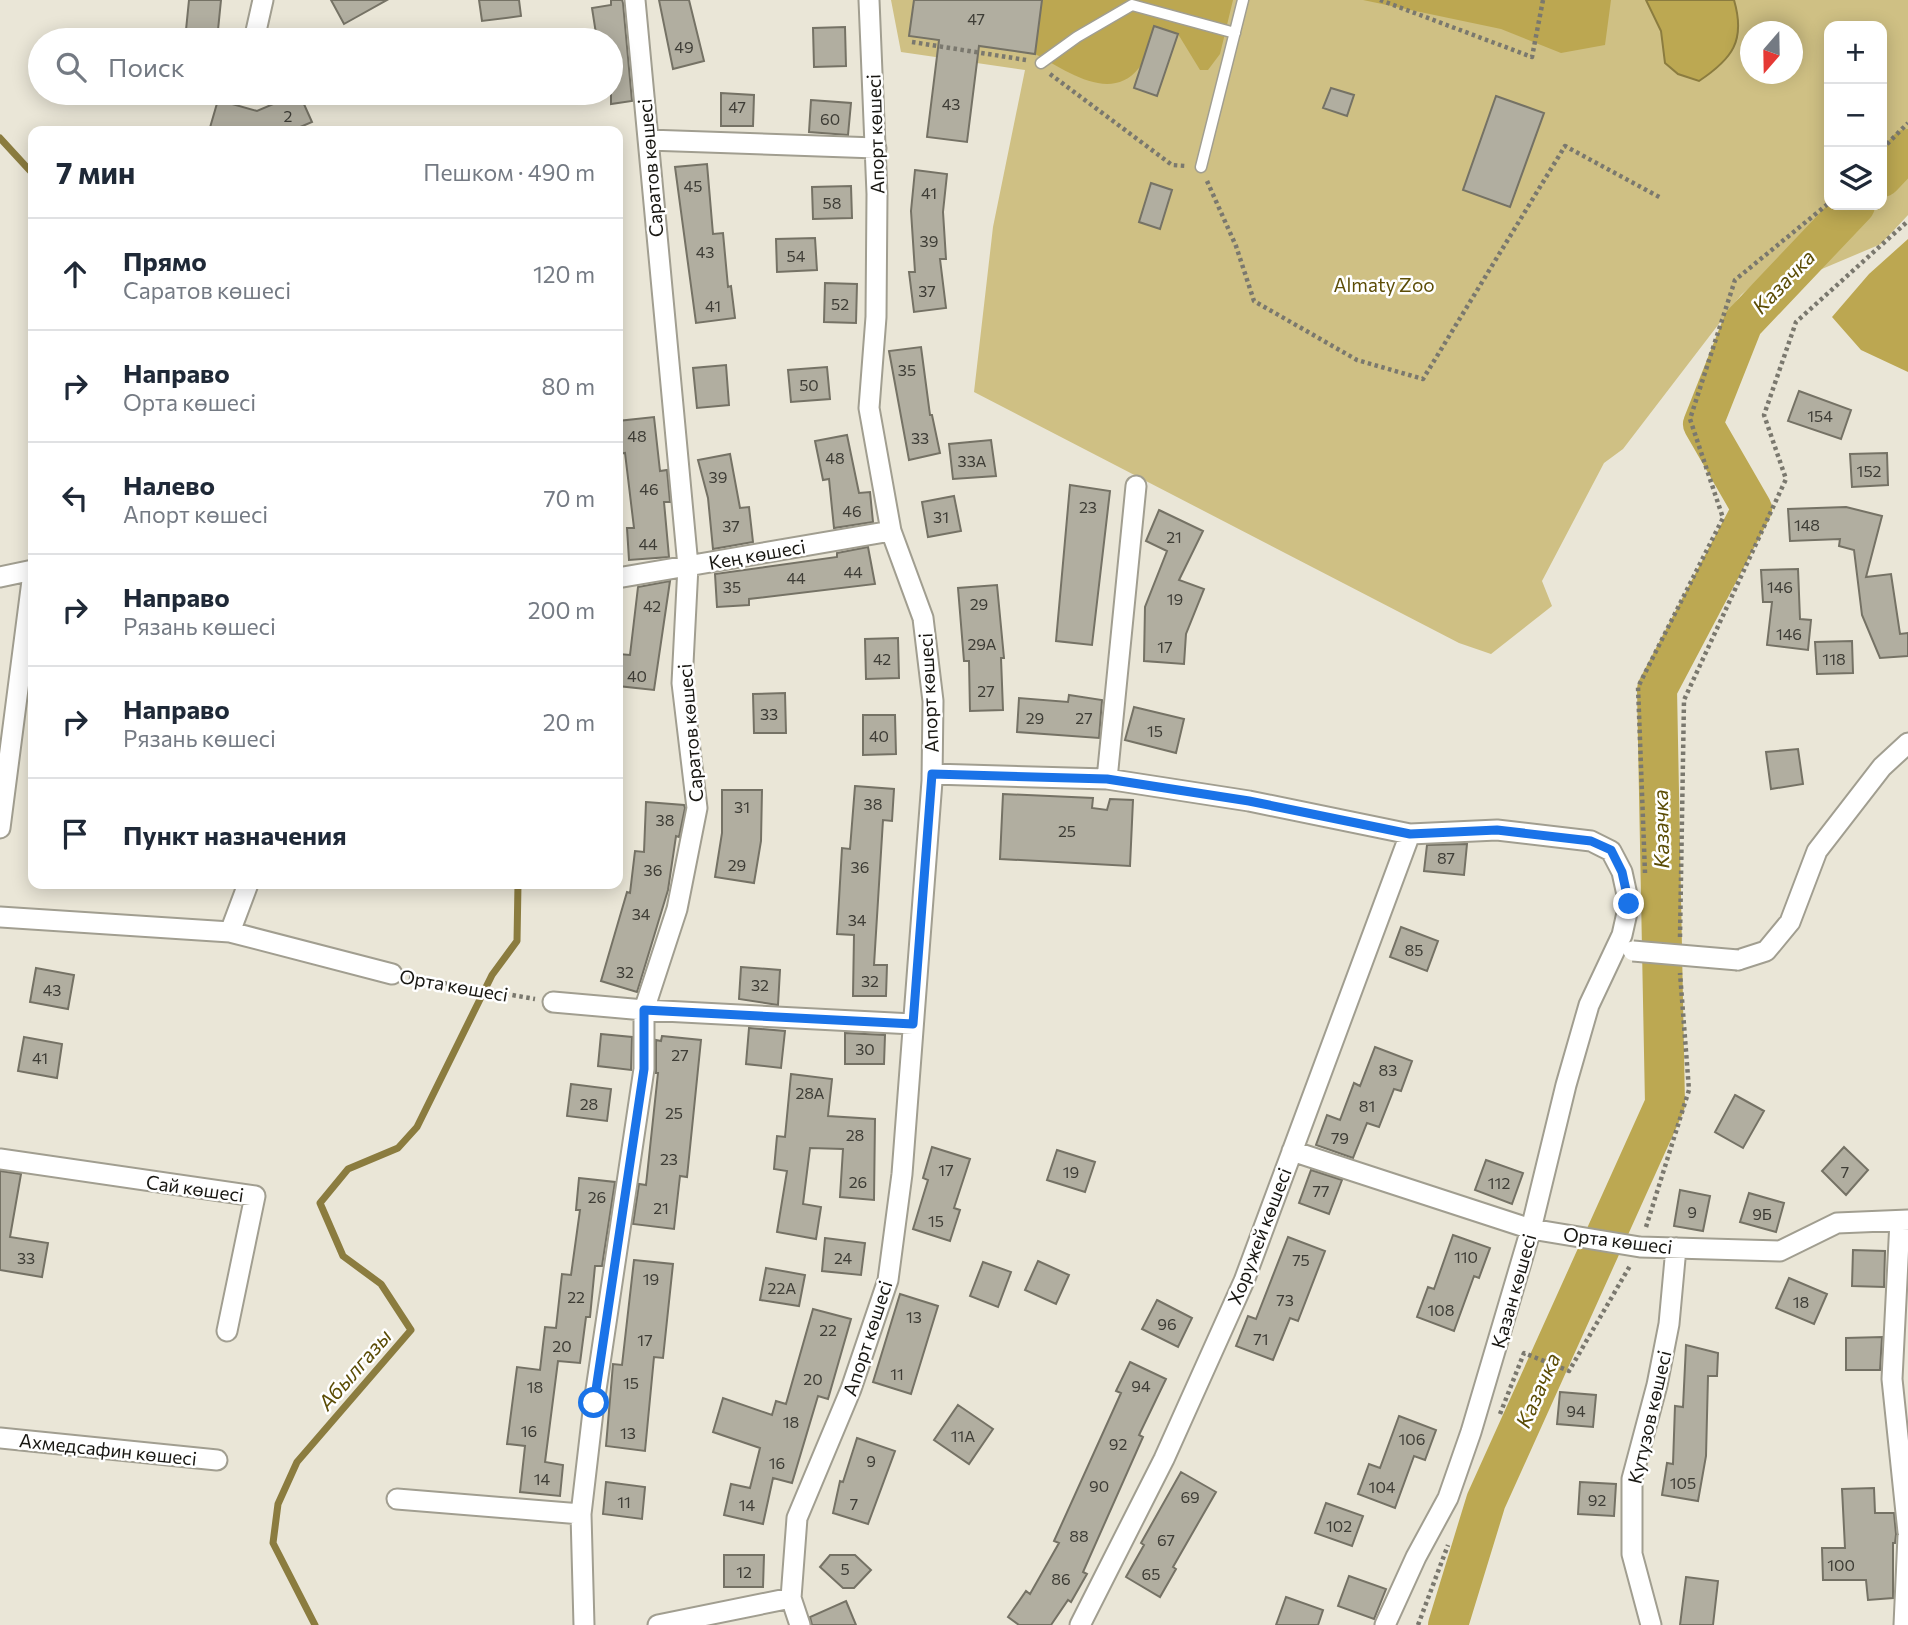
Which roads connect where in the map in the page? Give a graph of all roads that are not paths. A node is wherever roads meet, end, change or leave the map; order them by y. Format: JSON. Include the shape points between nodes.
{"nodes":[{"id":1,"x":263,"y":0,"type":"edge"},
{"id":2,"x":635,"y":0,"type":"edge"},
{"id":3,"x":869,"y":0,"type":"edge"},
{"id":4,"x":1243,"y":0,"type":"edge"},
{"id":5,"x":257,"y":28,"type":"edge"},
{"id":6,"x":1235,"y":33,"type":"junction"},
{"id":7,"x":1041,"y":63,"type":"road end"},
{"id":8,"x":648,"y":140,"type":"junction"},
{"id":9,"x":876,"y":148,"type":"junction"},
{"id":10,"x":1201,"y":167,"type":"road end"},
{"id":11,"x":1136,"y":486,"type":"dead end"},
{"id":12,"x":891,"y":531,"type":"junction"},
{"id":13,"x":688,"y":566,"type":"junction"},
{"id":14,"x":28,"y":573,"type":"edge"},
{"id":15,"x":0,"y":576,"type":"edge"},
{"id":16,"x":623,"y":577,"type":"dead end"},
{"id":17,"x":28,"y":611,"type":"edge"},
{"id":18,"x":1908,"y":743,"type":"edge"},
{"id":19,"x":932,"y":774,"type":"junction"},
{"id":20,"x":1107,"y":779,"type":"junction"},
{"id":21,"x":0,"y":828,"type":"edge"},
{"id":22,"x":1410,"y":834,"type":"junction"},
{"id":23,"x":246,"y":889,"type":"edge"},
{"id":24,"x":0,"y":917,"type":"edge"},
{"id":25,"x":230,"y":932,"type":"junction"},
{"id":26,"x":1625,"y":949,"type":"junction"},
{"id":27,"x":392,"y":974,"type":"road end"},
{"id":28,"x":553,"y":1002,"type":"road end"},
{"id":29,"x":644,"y":1010,"type":"junction"},
{"id":30,"x":913,"y":1024,"type":"junction"},
{"id":31,"x":1292,"y":1151,"type":"junction"},
{"id":32,"x":0,"y":1159,"type":"edge"},
{"id":33,"x":1904,"y":1220,"type":"edge"},
{"id":34,"x":1538,"y":1230,"type":"junction"},
{"id":35,"x":1676,"y":1248,"type":"junction"},
{"id":36,"x":227,"y":1331,"type":"dead end"},
{"id":37,"x":0,"y":1438,"type":"edge"},
{"id":38,"x":217,"y":1460,"type":"dead end"},
{"id":39,"x":397,"y":1499,"type":"dead end"},
{"id":40,"x":581,"y":1514,"type":"junction"},
{"id":41,"x":1908,"y":1534,"type":"edge"},
{"id":42,"x":790,"y":1598,"type":"junction"},
{"id":43,"x":584,"y":1625,"type":"edge"},
{"id":44,"x":658,"y":1625,"type":"edge"},
{"id":45,"x":800,"y":1625,"type":"edge"},
{"id":46,"x":1080,"y":1625,"type":"edge"},
{"id":47,"x":1385,"y":1625,"type":"edge"},
{"id":48,"x":1651,"y":1625,"type":"edge"},
{"id":49,"x":1903,"y":1625,"type":"edge"}],
"edges":[{"from":1,"to":5,"type":"street"},
{"from":2,"to":8,"type":"street","name":"Саратов көшесі"},
{"from":3,"to":9,"type":"street","name":"Апорт көшесі"},
{"from":4,"to":6,"type":"lane"},
{"from":6,"to":7,"type":"lane","via":[[1132,5]]},
{"from":6,"to":10,"type":"lane"},
{"from":8,"to":9,"type":"street"},
{"from":8,"to":13,"type":"street","name":"Саратов көшесі"},
{"from":9,"to":12,"type":"street","name":"Апорт көшесі","via":[[876,317],[869,408]]},
{"from":11,"to":20,"type":"street"},
{"from":12,"to":13,"type":"street","name":"Кең көшесі"},
{"from":12,"to":19,"type":"street","name":"Апорт көшесі","via":[[923,618],[933,701]]},
{"from":13,"to":16,"type":"street","name":"Кең көшесі"},
{"from":13,"to":29,"type":"street","name":"Саратов көшесі","via":[[682,683],[697,808],[677,909]]},
{"from":14,"to":15,"type":"street"},
{"from":17,"to":21,"type":"street"},
{"from":18,"to":26,"type":"street","bridge":true,"via":[[1882,767],[1817,851],[1790,922],[1766,951],[1738,960]]},
{"from":19,"to":20,"type":"street","name":"Қазан көшесі"},
{"from":19,"to":30,"type":"street","name":"Апорт көшесі"},
{"from":20,"to":22,"type":"street","name":"Қазан көшесі","via":[[1249,801]]},
{"from":22,"to":26,"type":"street","name":"Қазан көшесі","via":[[1497,830],[1591,841],[1611,850],[1629,904]]},
{"from":22,"to":31,"type":"street","name":"Хоружей көшесі"},
{"from":23,"to":25,"type":"street"},
{"from":24,"to":25,"type":"street","name":"Орта көшесі"},
{"from":25,"to":27,"type":"street","name":"Орта көшесі"},
{"from":26,"to":34,"type":"street","name":"Қазан көшесі","via":[[1590,1005],[1566,1085]]},
{"from":28,"to":29,"type":"street"},
{"from":29,"to":30,"type":"street"},
{"from":29,"to":40,"type":"street","name":"Саратов көшесі","via":[[644,1069]]},
{"from":30,"to":42,"type":"street","name":"Апорт көшесі","via":[[902,1174],[888,1280],[851,1389],[797,1518]]},
{"from":31,"to":34,"type":"street","name":"Орта көшесі"},
{"from":31,"to":46,"type":"street","name":"Хоружей көшесі","via":[[1238,1294],[1164,1458]]},
{"from":32,"to":36,"type":"street","name":"Сай көшесі","via":[[255,1196]]},
{"from":33,"to":35,"type":"street","name":"Орта көшесі","via":[[1837,1223],[1780,1251]]},
{"from":33,"to":41,"type":"street","via":[[1892,1379]]},
{"from":34,"to":35,"type":"street","name":"Орта көшесі"},
{"from":34,"to":47,"type":"street","name":"Қазан көшесі","via":[[1448,1497]]},
{"from":35,"to":48,"type":"street","name":"Кутузов көшесі","via":[[1669,1324],[1632,1479],[1632,1554]]},
{"from":37,"to":38,"type":"street","name":"Ахмедсафин көшесі"},
{"from":39,"to":40,"type":"street"},
{"from":40,"to":43,"type":"street","name":"Саратов көшесі"},
{"from":41,"to":49,"type":"street"},
{"from":42,"to":44,"type":"street"},
{"from":42,"to":45,"type":"street","name":"Апорт көшесі"}]}
